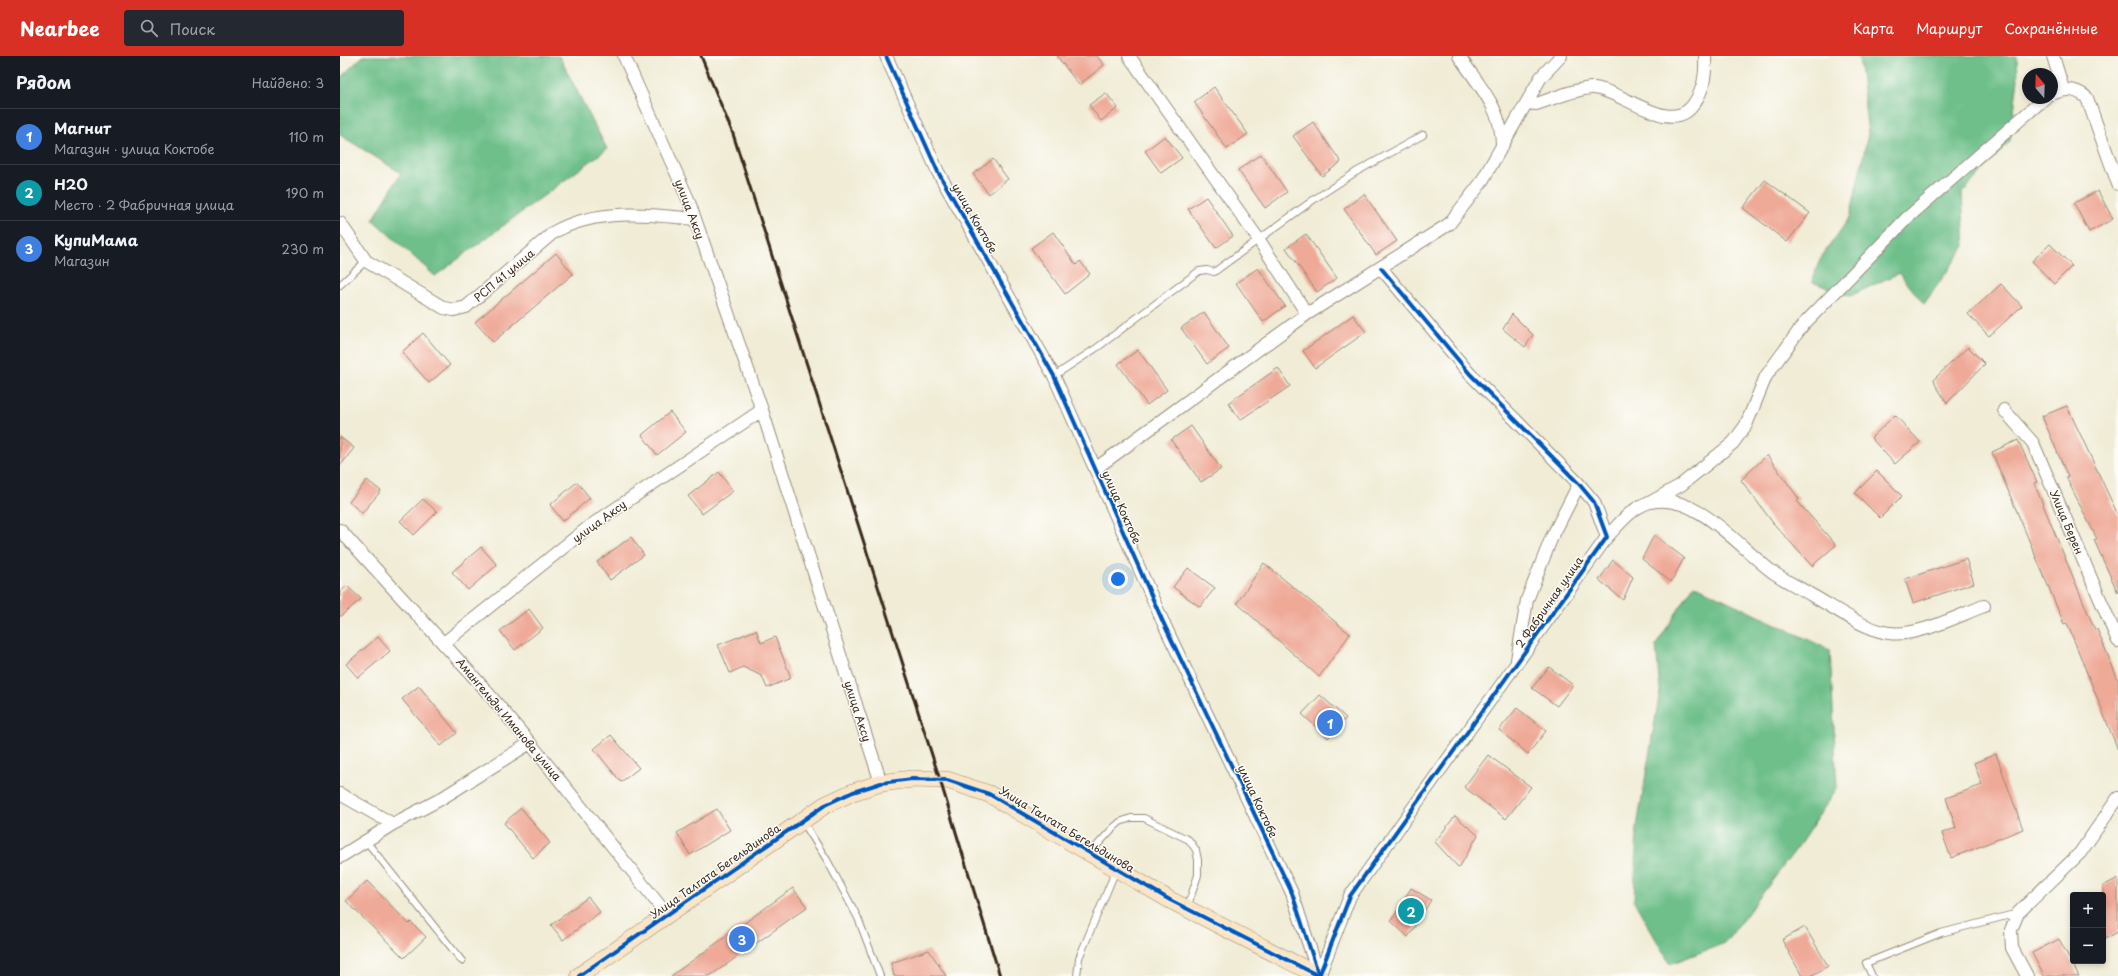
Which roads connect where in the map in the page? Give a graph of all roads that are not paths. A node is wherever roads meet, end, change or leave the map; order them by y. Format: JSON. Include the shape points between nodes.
{"nodes":[{"id":1,"x":624,"y":56,"type":"edge"},
{"id":2,"x":886,"y":56,"type":"edge"},
{"id":3,"x":1129,"y":56,"type":"edge"},
{"id":4,"x":1459,"y":56,"type":"edge"},
{"id":5,"x":1561,"y":56,"type":"edge"},
{"id":6,"x":1706,"y":56,"type":"edge"},
{"id":7,"x":2053,"y":56,"type":"edge"},
{"id":8,"x":2054,"y":68,"type":"edge"},
{"id":9,"x":2058,"y":92,"type":"edge"},
{"id":10,"x":1528,"y":103,"type":"junction"},
{"id":11,"x":2038,"y":104,"type":"edge"},
{"id":12,"x":1423,"y":135,"type":"dead end"},
{"id":13,"x":1502,"y":147,"type":"junction"},
{"id":14,"x":2118,"y":184,"type":"edge"},
{"id":15,"x":694,"y":219,"type":"junction"},
{"id":16,"x":340,"y":223,"type":"edge"},
{"id":17,"x":1259,"y":240,"type":"junction"},
{"id":18,"x":366,"y":261,"type":"junction"},
{"id":19,"x":1381,"y":268,"type":"junction"},
{"id":20,"x":340,"y":285,"type":"edge"},
{"id":21,"x":1307,"y":314,"type":"junction"},
{"id":22,"x":1054,"y":376,"type":"junction"},
{"id":23,"x":762,"y":410,"type":"junction"},
{"id":24,"x":2004,"y":410,"type":"dead end"},
{"id":25,"x":1095,"y":469,"type":"junction"},
{"id":26,"x":1579,"y":484,"type":"junction"},
{"id":27,"x":1651,"y":502,"type":"junction"},
{"id":28,"x":340,"y":530,"type":"edge"},
{"id":29,"x":1607,"y":537,"type":"junction"},
{"id":30,"x":1984,"y":606,"type":"dead end"},
{"id":31,"x":2118,"y":641,"type":"edge"},
{"id":32,"x":444,"y":643,"type":"junction"},
{"id":33,"x":1516,"y":665,"type":"junction"},
{"id":34,"x":530,"y":742,"type":"junction"},
{"id":35,"x":881,"y":783,"type":"junction"},
{"id":36,"x":340,"y":794,"type":"edge"},
{"id":37,"x":2118,"y":798,"type":"edge"},
{"id":38,"x":802,"y":821,"type":"junction"},
{"id":39,"x":393,"y":824,"type":"junction"},
{"id":40,"x":366,"y":841,"type":"junction"},
{"id":41,"x":1090,"y":854,"type":"junction"},
{"id":42,"x":340,"y":857,"type":"edge"},
{"id":43,"x":1116,"y":869,"type":"junction"},
{"id":44,"x":1187,"y":909,"type":"junction"},
{"id":45,"x":2018,"y":913,"type":"junction"},
{"id":46,"x":668,"y":916,"type":"junction"},
{"id":47,"x":462,"y":960,"type":"dead end"},
{"id":48,"x":579,"y":976,"type":"edge"},
{"id":49,"x":880,"y":976,"type":"edge"},
{"id":50,"x":1077,"y":976,"type":"edge"},
{"id":51,"x":1319,"y":976,"type":"edge"},
{"id":52,"x":1872,"y":976,"type":"edge"},
{"id":53,"x":2027,"y":976,"type":"edge"}],
"edges":[{"from":1,"to":15,"type":"street","name":"улица Аксу"},
{"from":2,"to":22,"type":"street","name":"улица Коктобе","via":[[938,172]]},
{"from":3,"to":17,"type":"street"},
{"from":4,"to":13,"type":"street","via":[[1495,108],[1501,124]]},
{"from":5,"to":10,"type":"street","via":[[1541,77]]},
{"from":6,"to":10,"type":"street","via":[[1706,71],[1700,95],[1691,109],[1678,116],[1664,116],[1613,92],[1592,88],[1536,104]]},
{"from":7,"to":8,"type":"street"},
{"from":9,"to":14,"type":"street","via":[[2081,92],[2087,98]]},
{"from":10,"to":13,"type":"street"},
{"from":11,"to":27,"type":"street","name":"2 Фабричная улица","via":[[1906,218],[1803,325],[1766,376],[1746,425],[1733,443],[1681,485]]},
{"from":12,"to":17,"type":"lane","via":[[1356,172]]},
{"from":13,"to":19,"type":"street","via":[[1481,183],[1449,224]]},
{"from":15,"to":18,"type":"street","name":"РСП 41 улица","via":[[627,213],[584,220],[566,226],[554,232],[466,307],[454,310],[444,308]]},
{"from":15,"to":23,"type":"street","name":"улица Аксу"},
{"from":16,"to":18,"type":"street","name":"РСП 41 улица"},
{"from":17,"to":21,"type":"street"},
{"from":17,"to":22,"type":"lane","via":[[1214,272],[1199,271],[1098,347]]},
{"from":18,"to":20,"type":"lane"},
{"from":19,"to":21,"type":"street"},
{"from":19,"to":26,"type":"street","via":[[1470,374]]},
{"from":21,"to":25,"type":"street"},
{"from":22,"to":25,"type":"street","name":"улица Коктобе"},
{"from":23,"to":32,"type":"street","name":"улица Аксу","via":[[590,526]]},
{"from":23,"to":35,"type":"street","name":"улица Аксу"},
{"from":24,"to":31,"type":"street","name":"Улица Берен","via":[[2033,443]]},
{"from":25,"to":51,"type":"street","name":"улица Коктобе","via":[[1163,622],[1292,893]]},
{"from":26,"to":29,"type":"street","via":[[1594,502]]},
{"from":26,"to":33,"type":"street","via":[[1551,540],[1527,600]]},
{"from":27,"to":29,"type":"street","name":"2 Фабричная улица","via":[[1638,508]]},
{"from":27,"to":30,"type":"street","via":[[1663,501],[1686,506],[1708,518],[1774,573],[1862,624],[1887,633],[1907,634]]},
{"from":28,"to":32,"type":"street","name":"Амангельды Иманова улица"},
{"from":29,"to":33,"type":"street","name":"2 Фабричная улица"},
{"from":32,"to":34,"type":"street","name":"Амангельды Иманова улица"},
{"from":33,"to":51,"type":"street","name":"2 Фабричная улица","via":[[1350,896]]},
{"from":34,"to":39,"type":"street","via":[[439,800]]},
{"from":34,"to":46,"type":"street","name":"Амангельды Иманова улица"},
{"from":35,"to":38,"type":"street","name":"Улица Талгата Бегельдинова","via":[[853,792]]},
{"from":35,"to":41,"type":"street","name":"Улица Талгата Бегельдинова","via":[[912,779],[947,780],[989,794]]},
{"from":36,"to":39,"type":"street"},
{"from":37,"to":45,"type":"street","via":[[2080,853]]},
{"from":38,"to":46,"type":"street","name":"Улица Талгата Бегельдинова"},
{"from":38,"to":49,"type":"lane","via":[[827,860],[858,918]]},
{"from":39,"to":40,"type":"street"},
{"from":40,"to":42,"type":"street"},
{"from":40,"to":47,"type":"lane"},
{"from":41,"to":43,"type":"street","name":"Улица Талгата Бегельдинова"},
{"from":41,"to":44,"type":"lane","via":[[1112,829],[1120,822],[1131,818],[1144,818],[1189,840],[1196,850],[1198,875]]},
{"from":43,"to":44,"type":"street","name":"Улица Талгата Бегельдинова"},
{"from":43,"to":50,"type":"lane","via":[[1079,958]]},
{"from":44,"to":51,"type":"street","name":"Улица Талгата Бегельдинова"},
{"from":45,"to":52,"type":"lane","via":[[1940,933],[1866,963]]},
{"from":45,"to":53,"type":"street","via":[[2011,930],[2012,948]]},
{"from":46,"to":48,"type":"street","name":"Улица Талгата Бегельдинова"}]}
